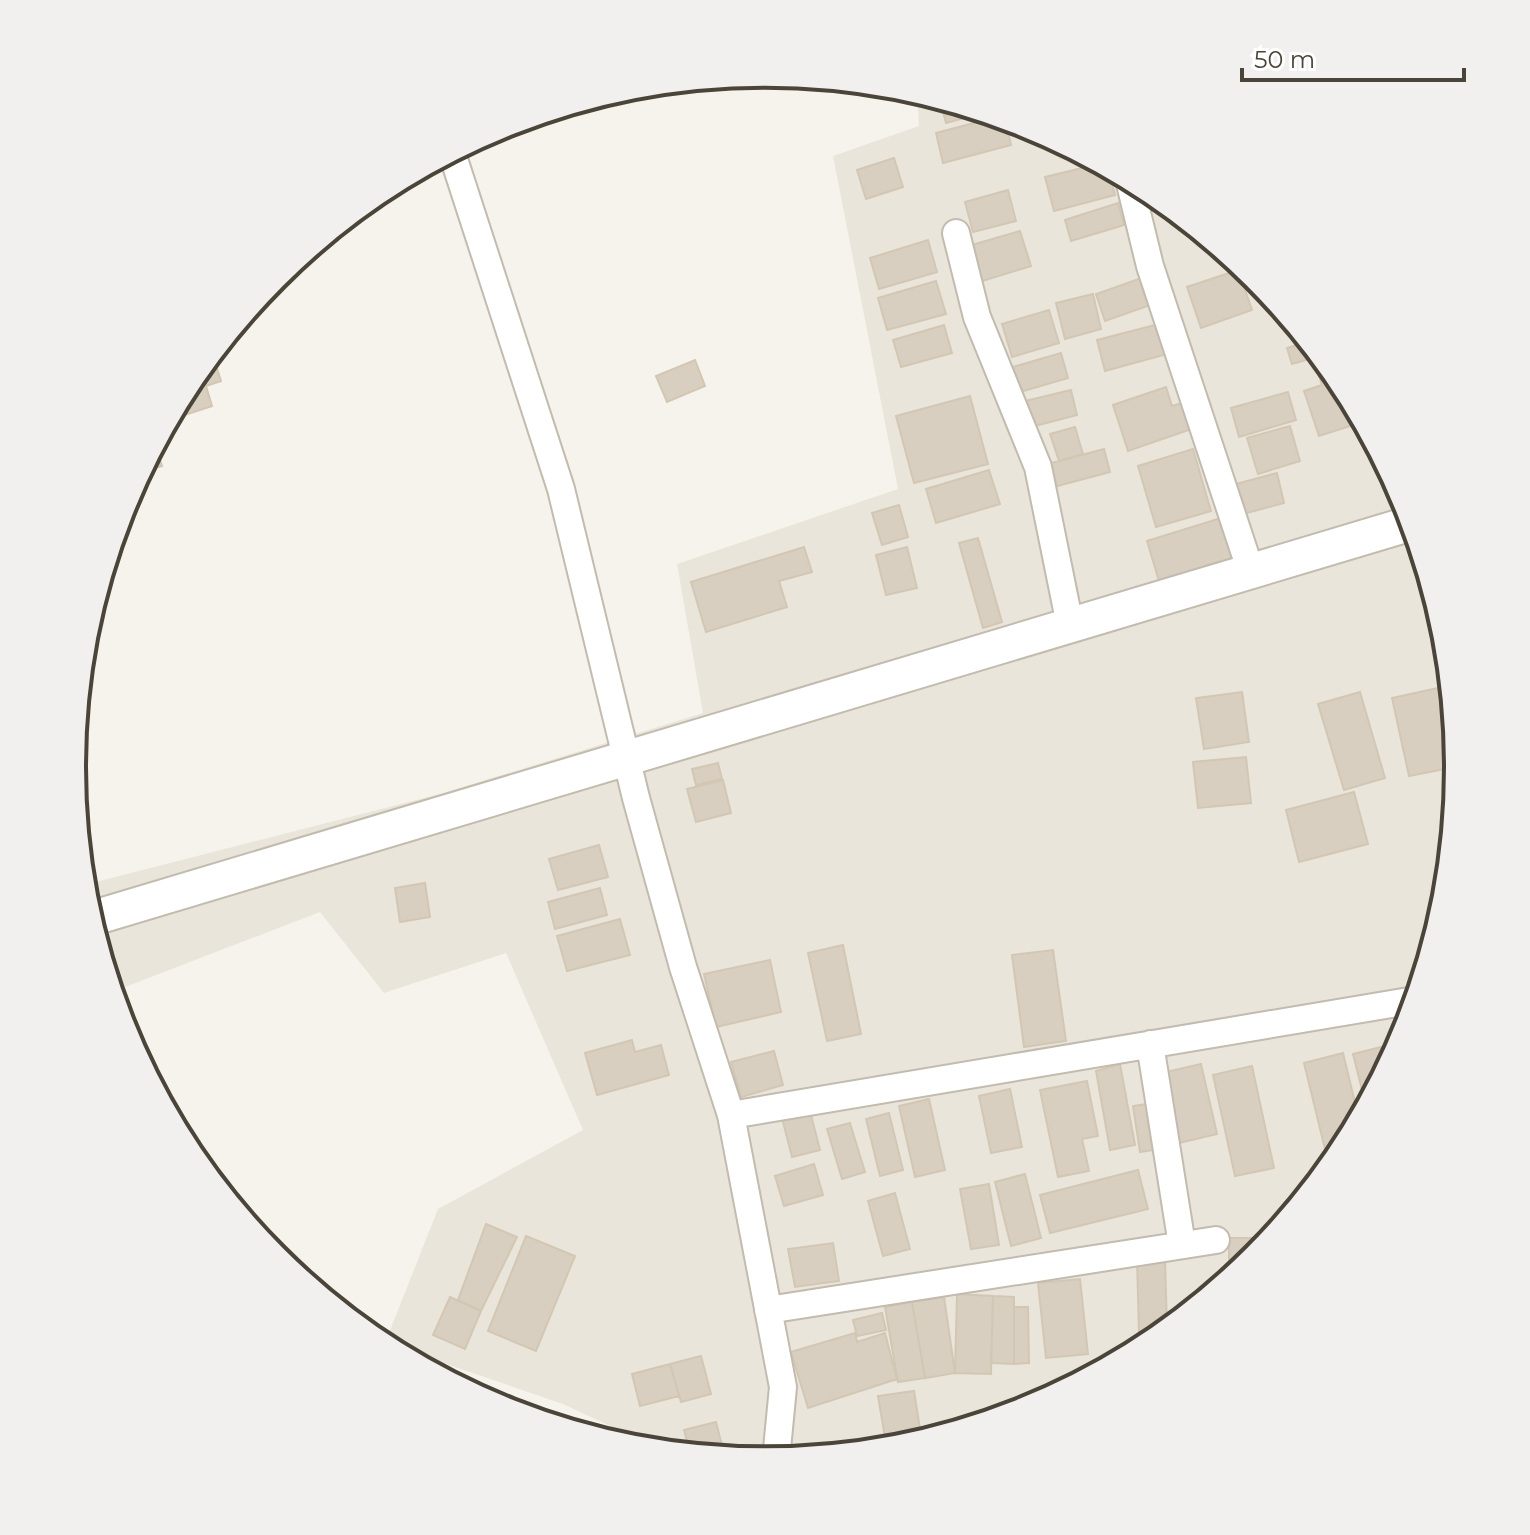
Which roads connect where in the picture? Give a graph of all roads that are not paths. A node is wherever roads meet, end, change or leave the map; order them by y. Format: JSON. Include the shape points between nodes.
{"nodes":[{"id":1,"x":456,"y":164,"type":"edge"},
{"id":2,"x":1140,"y":202,"type":"edge"},
{"id":3,"x":956,"y":233,"type":"dead end"},
{"id":4,"x":1399,"y":527,"type":"edge"},
{"id":5,"x":1251,"y":572,"type":"junction"},
{"id":6,"x":1070,"y":625,"type":"junction"},
{"id":7,"x":627,"y":758,"type":"junction"},
{"id":8,"x":103,"y":915,"type":"edge"},
{"id":9,"x":1402,"y":1002,"type":"edge"},
{"id":10,"x":1150,"y":1044,"type":"junction"},
{"id":11,"x":731,"y":1115,"type":"junction"},
{"id":12,"x":1216,"y":1240,"type":"dead end"},
{"id":13,"x":1182,"y":1245,"type":"junction"},
{"id":14,"x":768,"y":1310,"type":"junction"},
{"id":15,"x":777,"y":1446,"type":"edge"}],
"edges":[{"from":1,"to":7,"type":"street","via":[[561,489]]},
{"from":2,"to":5,"type":"street","via":[[1150,266]]},
{"from":3,"to":6,"type":"street","via":[[977,317],[1038,467]]},
{"from":4,"to":5,"type":"street"},
{"from":5,"to":6,"type":"street"},
{"from":6,"to":7,"type":"street"},
{"from":7,"to":8,"type":"street"},
{"from":7,"to":11,"type":"street","via":[[683,967]]},
{"from":9,"to":10,"type":"street"},
{"from":10,"to":11,"type":"street"},
{"from":10,"to":13,"type":"street"},
{"from":11,"to":14,"type":"street"},
{"from":12,"to":13,"type":"street"},
{"from":13,"to":14,"type":"street"},
{"from":14,"to":15,"type":"street","via":[[783,1387]]}]}
